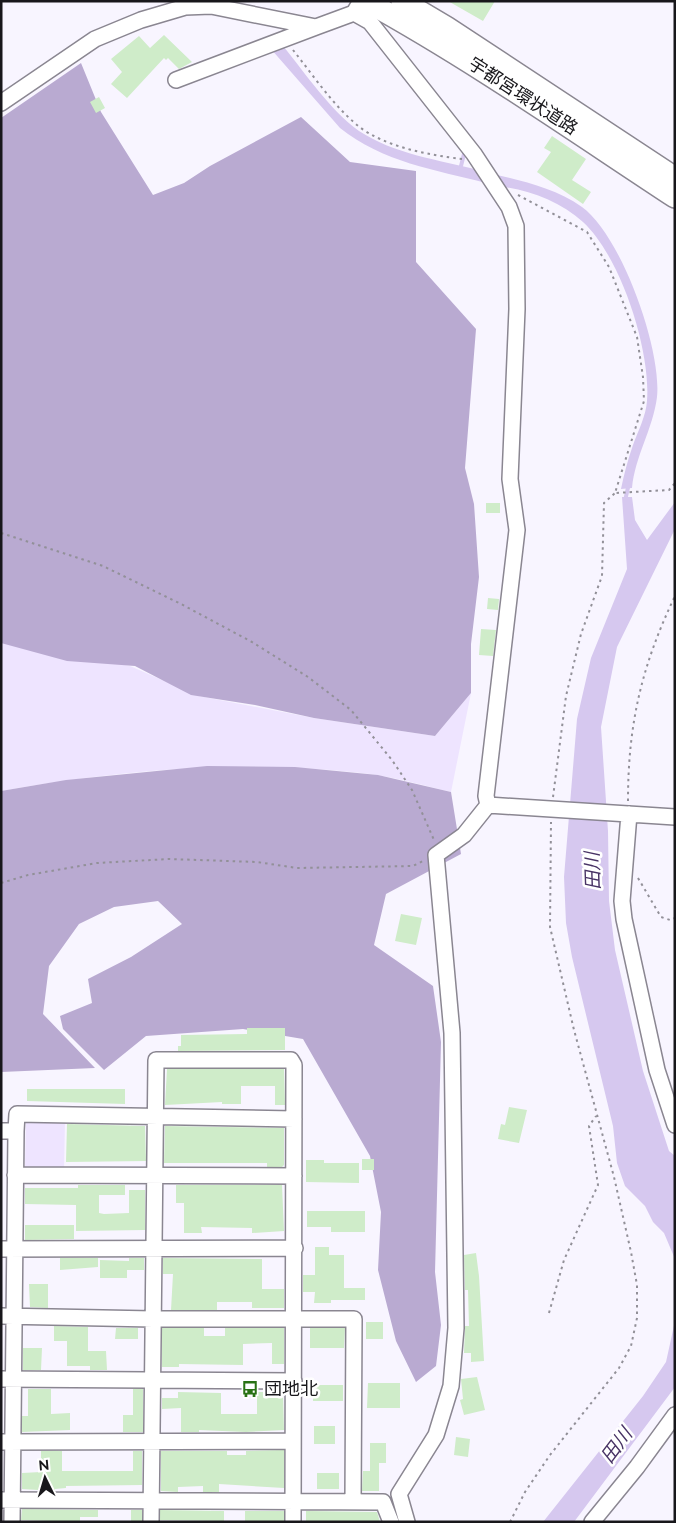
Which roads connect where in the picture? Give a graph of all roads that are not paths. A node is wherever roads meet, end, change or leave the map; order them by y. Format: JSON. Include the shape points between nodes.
{"nodes":[{"id":1,"x":221,"y":1,"type":"edge"},
{"id":2,"x":402,"y":1,"type":"edge"},
{"id":3,"x":360,"y":5,"type":"edge"},
{"id":4,"x":234,"y":11,"type":"junction"},
{"id":5,"x":316,"y":28,"type":"junction"},
{"id":6,"x":176,"y":80,"type":"dead end"},
{"id":7,"x":1,"y":103,"type":"edge"},
{"id":8,"x":635,"y":171,"type":"junction"},
{"id":9,"x":675,"y":178,"type":"edge"},
{"id":10,"x":675,"y":197,"type":"edge"},
{"id":11,"x":675,"y":201,"type":"edge"},
{"id":12,"x":488,"y":805,"type":"junction"},
{"id":13,"x":626,"y":814,"type":"junction"},
{"id":14,"x":675,"y":817,"type":"edge"},
{"id":15,"x":155,"y":1116,"type":"junction"},
{"id":16,"x":294,"y":1119,"type":"junction"},
{"id":17,"x":675,"y":1125,"type":"edge"},
{"id":18,"x":8,"y":1131,"type":"edge"},
{"id":19,"x":15,"y":1175,"type":"junction"},
{"id":20,"x":154,"y":1175,"type":"junction"},
{"id":21,"x":294,"y":1176,"type":"junction"},
{"id":22,"x":8,"y":1190,"type":"edge"},
{"id":23,"x":153,"y":1248,"type":"junction"},
{"id":24,"x":295,"y":1248,"type":"junction"},
{"id":25,"x":8,"y":1249,"type":"edge"},
{"id":26,"x":8,"y":1316,"type":"edge"},
{"id":27,"x":294,"y":1318,"type":"junction"},
{"id":28,"x":153,"y":1319,"type":"junction"},
{"id":29,"x":8,"y":1379,"type":"edge"},
{"id":30,"x":153,"y":1380,"type":"junction"},
{"id":31,"x":294,"y":1381,"type":"junction"},
{"id":32,"x":675,"y":1415,"type":"edge"},
{"id":33,"x":294,"y":1441,"type":"junction"},
{"id":34,"x":7,"y":1442,"type":"edge"},
{"id":35,"x":152,"y":1443,"type":"junction"},
{"id":36,"x":6,"y":1500,"type":"edge"},
{"id":37,"x":151,"y":1501,"type":"junction"},
{"id":38,"x":293,"y":1502,"type":"junction"},
{"id":39,"x":353,"y":1502,"type":"junction"},
{"id":40,"x":12,"y":1522,"type":"edge"},
{"id":41,"x":151,"y":1522,"type":"edge"},
{"id":42,"x":293,"y":1522,"type":"edge"},
{"id":43,"x":391,"y":1522,"type":"edge"},
{"id":44,"x":407,"y":1522,"type":"edge"},
{"id":45,"x":592,"y":1522,"type":"edge"}],
"edges":[{"from":1,"to":4,"type":"street"},
{"from":2,"to":9,"type":"highway","name":"宇都宮環状道路"},
{"from":3,"to":5,"type":"street"},
{"from":3,"to":8,"type":"highway","name":"宇都宮環状道路","via":[[433,38]]},
{"from":3,"to":12,"type":"street","via":[[478,161],[510,207],[516,226],[517,309],[510,479],[517,530],[486,796]]},
{"from":4,"to":5,"type":"street"},
{"from":4,"to":7,"type":"street","via":[[211,6],[185,7],[141,20],[95,39]]},
{"from":5,"to":6,"type":"street"},
{"from":8,"to":10,"type":"highway","name":"宇都宮環状道路"},
{"from":8,"to":11,"type":"highway"},
{"from":12,"to":13,"type":"street"},
{"from":12,"to":44,"type":"street","via":[[464,835],[436,855],[452,1033],[456,1328],[451,1386],[436,1435],[399,1494]]},
{"from":13,"to":14,"type":"street"},
{"from":13,"to":17,"type":"street","via":[[624,919],[657,1070]]},
{"from":15,"to":16,"type":"street"},
{"from":15,"to":16,"type":"street","via":[[156,1060],[291,1060],[294,1065]]},
{"from":15,"to":18,"type":"street","via":[[17,1114]]},
{"from":15,"to":20,"type":"street"},
{"from":16,"to":21,"type":"street"},
{"from":18,"to":19,"type":"street"},
{"from":19,"to":20,"type":"street"},
{"from":19,"to":22,"type":"street"},
{"from":20,"to":21,"type":"street"},
{"from":20,"to":23,"type":"street"},
{"from":21,"to":24,"type":"street"},
{"from":22,"to":25,"type":"street"},
{"from":23,"to":24,"type":"street"},
{"from":23,"to":25,"type":"street"},
{"from":23,"to":28,"type":"street"},
{"from":24,"to":27,"type":"street"},
{"from":25,"to":26,"type":"street"},
{"from":26,"to":28,"type":"street"},
{"from":26,"to":29,"type":"street"},
{"from":27,"to":28,"type":"street"},
{"from":27,"to":31,"type":"street"},
{"from":27,"to":39,"type":"street","via":[[354,1319]]},
{"from":28,"to":30,"type":"street"},
{"from":29,"to":30,"type":"street"},
{"from":29,"to":34,"type":"street"},
{"from":30,"to":31,"type":"street"},
{"from":30,"to":35,"type":"street"},
{"from":31,"to":33,"type":"street"},
{"from":32,"to":45,"type":"street"},
{"from":33,"to":35,"type":"street"},
{"from":33,"to":38,"type":"street"},
{"from":34,"to":35,"type":"street"},
{"from":34,"to":36,"type":"street"},
{"from":35,"to":37,"type":"street"},
{"from":36,"to":37,"type":"street"},
{"from":36,"to":40,"type":"street"},
{"from":37,"to":38,"type":"street"},
{"from":37,"to":41,"type":"street"},
{"from":38,"to":39,"type":"street"},
{"from":38,"to":42,"type":"street"},
{"from":39,"to":43,"type":"street","via":[[383,1502]]}]}
